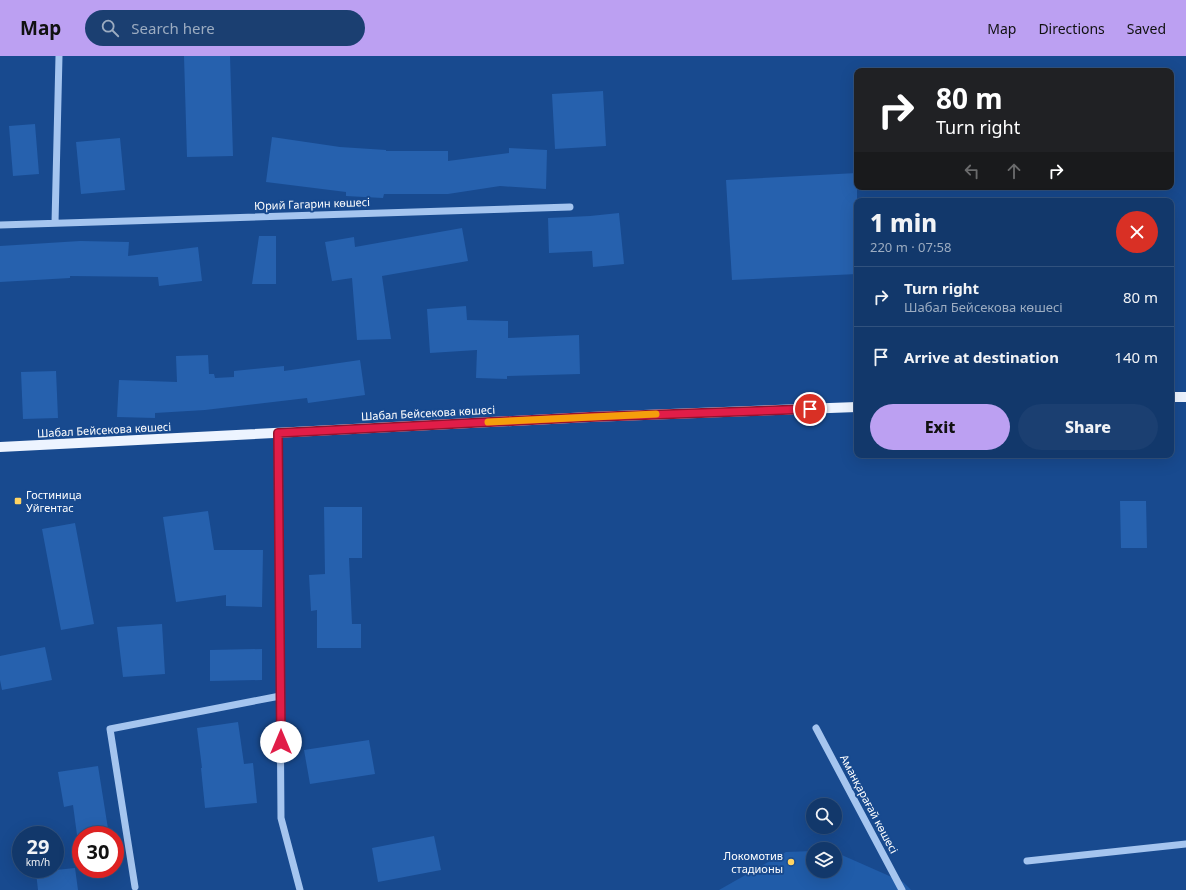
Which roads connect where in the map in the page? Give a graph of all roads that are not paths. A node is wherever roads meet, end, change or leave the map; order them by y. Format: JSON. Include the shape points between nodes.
{"nodes":[{"id":1,"x":59,"y":56,"type":"edge"},
{"id":2,"x":570,"y":207,"type":"dead end"},
{"id":3,"x":55,"y":223,"type":"junction"},
{"id":4,"x":0,"y":225,"type":"edge"},
{"id":5,"x":1174,"y":397,"type":"edge"},
{"id":6,"x":1186,"y":397,"type":"edge"},
{"id":7,"x":854,"y":407,"type":"edge"},
{"id":8,"x":278,"y":433,"type":"junction"},
{"id":9,"x":0,"y":448,"type":"edge"},
{"id":10,"x":280,"y":696,"type":"junction"},
{"id":11,"x":816,"y":728,"type":"dead end"},
{"id":12,"x":1186,"y":844,"type":"edge"},
{"id":13,"x":1027,"y":861,"type":"dead end"},
{"id":14,"x":135,"y":887,"type":"dead end"},
{"id":15,"x":300,"y":890,"type":"edge"},
{"id":16,"x":902,"y":890,"type":"edge"}],
"edges":[{"from":1,"to":3,"type":"street"},
{"from":2,"to":3,"type":"street","name":"Юрий Гагарин көшесі"},
{"from":3,"to":4,"type":"street","name":"Юрий Гагарин көшесі"},
{"from":5,"to":6,"type":"main road"},
{"from":7,"to":8,"type":"main road","name":"Шабал Бейсекова көшесі"},
{"from":8,"to":9,"type":"main road","name":"Шабал Бейсекова көшесі"},
{"from":8,"to":10,"type":"street"},
{"from":10,"to":14,"type":"street","via":[[110,729]]},
{"from":10,"to":15,"type":"street","via":[[281,818]]},
{"from":11,"to":16,"type":"street","name":"Аманқарағай көшесі"},
{"from":12,"to":13,"type":"street"}]}
